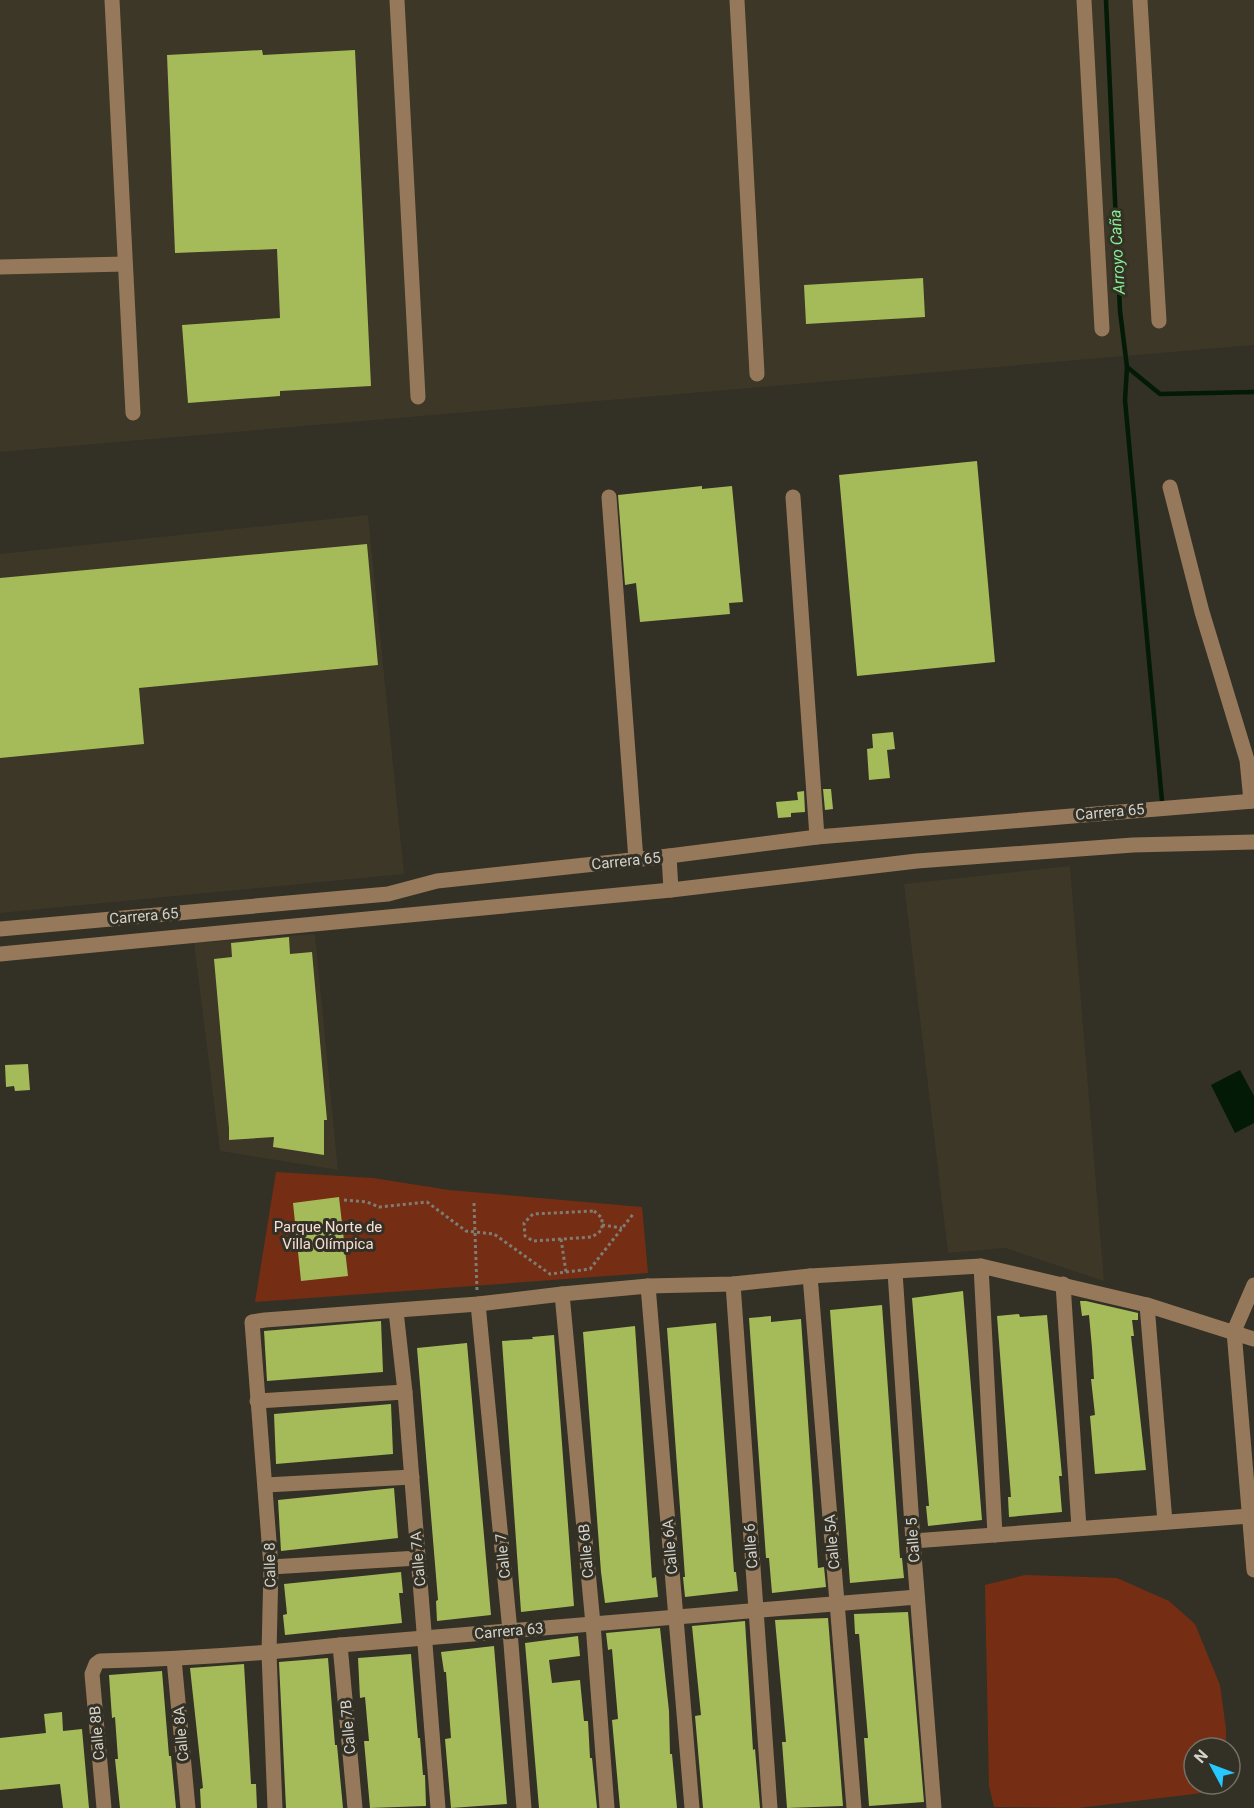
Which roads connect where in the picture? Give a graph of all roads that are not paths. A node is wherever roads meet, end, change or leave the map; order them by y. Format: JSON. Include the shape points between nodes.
{"nodes":[{"id":1,"x":112,"y":0,"type":"edge"},
{"id":2,"x":397,"y":0,"type":"edge"},
{"id":3,"x":737,"y":0,"type":"edge"},
{"id":4,"x":1084,"y":0,"type":"edge"},
{"id":5,"x":1140,"y":0,"type":"edge"},
{"id":6,"x":125,"y":264,"type":"junction"},
{"id":7,"x":0,"y":267,"type":"edge"},
{"id":8,"x":1159,"y":321,"type":"dead end"},
{"id":9,"x":1102,"y":329,"type":"dead end"},
{"id":10,"x":757,"y":374,"type":"dead end"},
{"id":11,"x":418,"y":397,"type":"dead end"},
{"id":12,"x":133,"y":414,"type":"dead end"},
{"id":13,"x":1170,"y":487,"type":"dead end"},
{"id":14,"x":609,"y":497,"type":"dead end"},
{"id":15,"x":793,"y":497,"type":"dead end"},
{"id":16,"x":1253,"y":801,"type":"edge"},
{"id":17,"x":817,"y":837,"type":"junction"},
{"id":18,"x":1254,"y":842,"type":"edge"},
{"id":19,"x":669,"y":856,"type":"junction"},
{"id":20,"x":636,"y":860,"type":"junction"},
{"id":21,"x":671,"y":890,"type":"junction"},
{"id":22,"x":0,"y":929,"type":"edge"},
{"id":23,"x":0,"y":954,"type":"edge"},
{"id":24,"x":981,"y":1266,"type":"junction"},
{"id":25,"x":895,"y":1272,"type":"junction"},
{"id":26,"x":810,"y":1276,"type":"junction"},
{"id":27,"x":733,"y":1284,"type":"junction"},
{"id":28,"x":1063,"y":1284,"type":"junction"},
{"id":29,"x":1254,"y":1285,"type":"edge"},
{"id":30,"x":648,"y":1286,"type":"junction"},
{"id":31,"x":562,"y":1294,"type":"junction"},
{"id":32,"x":478,"y":1304,"type":"junction"},
{"id":33,"x":1147,"y":1305,"type":"junction"},
{"id":34,"x":396,"y":1311,"type":"junction"},
{"id":35,"x":1234,"y":1331,"type":"junction"},
{"id":36,"x":1254,"y":1339,"type":"edge"},
{"id":37,"x":405,"y":1392,"type":"junction"},
{"id":38,"x":257,"y":1401,"type":"junction"},
{"id":39,"x":412,"y":1477,"type":"junction"},
{"id":40,"x":266,"y":1485,"type":"junction"},
{"id":41,"x":1250,"y":1516,"type":"junction"},
{"id":42,"x":1165,"y":1522,"type":"junction"},
{"id":43,"x":1079,"y":1528,"type":"junction"},
{"id":44,"x":995,"y":1535,"type":"junction"},
{"id":45,"x":913,"y":1541,"type":"junction"},
{"id":46,"x":418,"y":1558,"type":"junction"},
{"id":47,"x":271,"y":1567,"type":"junction"},
{"id":48,"x":1254,"y":1570,"type":"edge"},
{"id":49,"x":917,"y":1597,"type":"junction"},
{"id":50,"x":837,"y":1603,"type":"junction"},
{"id":51,"x":756,"y":1610,"type":"junction"},
{"id":52,"x":676,"y":1617,"type":"junction"},
{"id":53,"x":593,"y":1624,"type":"junction"},
{"id":54,"x":510,"y":1631,"type":"junction"},
{"id":55,"x":425,"y":1638,"type":"junction"},
{"id":56,"x":340,"y":1645,"type":"junction"},
{"id":57,"x":269,"y":1653,"type":"junction"},
{"id":58,"x":174,"y":1659,"type":"junction"},
{"id":59,"x":100,"y":1661,"type":"joint"},
{"id":60,"x":104,"y":1808,"type":"edge"},
{"id":61,"x":188,"y":1808,"type":"edge"},
{"id":62,"x":275,"y":1808,"type":"edge"},
{"id":63,"x":355,"y":1808,"type":"edge"},
{"id":64,"x":438,"y":1808,"type":"edge"},
{"id":65,"x":524,"y":1808,"type":"edge"},
{"id":66,"x":607,"y":1808,"type":"edge"},
{"id":67,"x":692,"y":1808,"type":"edge"},
{"id":68,"x":770,"y":1808,"type":"edge"},
{"id":69,"x":854,"y":1808,"type":"edge"},
{"id":70,"x":934,"y":1808,"type":"edge"}],
"edges":[{"from":1,"to":6,"type":"street"},
{"from":2,"to":11,"type":"street"},
{"from":3,"to":10,"type":"street"},
{"from":4,"to":9,"type":"street"},
{"from":5,"to":8,"type":"street"},
{"from":6,"to":7,"type":"street"},
{"from":6,"to":12,"type":"street"},
{"from":13,"to":16,"type":"street","via":[[1202,612],[1247,760]]},
{"from":14,"to":20,"type":"street"},
{"from":15,"to":17,"type":"street"},
{"from":16,"to":17,"type":"street","name":"Carrera 65"},
{"from":17,"to":19,"type":"street","name":"Carrera 65"},
{"from":18,"to":21,"type":"street","name":"Carrera 65","via":[[1133,844],[917,861]]},
{"from":19,"to":20,"type":"street","name":"Carrera 65"},
{"from":19,"to":21,"type":"street"},
{"from":20,"to":22,"type":"street","name":"Carrera 65","via":[[437,880],[388,894]]},
{"from":21,"to":23,"type":"street","name":"Carrera 65"},
{"from":24,"to":25,"type":"street"},
{"from":24,"to":28,"type":"street"},
{"from":24,"to":44,"type":"street"},
{"from":25,"to":26,"type":"street"},
{"from":25,"to":45,"type":"street","name":"Calle 5"},
{"from":26,"to":27,"type":"street"},
{"from":26,"to":50,"type":"street","name":"Calle 5A"},
{"from":27,"to":30,"type":"street"},
{"from":27,"to":51,"type":"street","name":"Calle 6"},
{"from":28,"to":33,"type":"street"},
{"from":28,"to":43,"type":"street"},
{"from":29,"to":35,"type":"street"},
{"from":30,"to":31,"type":"street"},
{"from":30,"to":52,"type":"street","name":"Calle 6A"},
{"from":31,"to":32,"type":"street"},
{"from":31,"to":53,"type":"street","name":"Calle 6B"},
{"from":32,"to":34,"type":"street"},
{"from":32,"to":54,"type":"street","name":"Calle 7"},
{"from":33,"to":35,"type":"street"},
{"from":33,"to":42,"type":"street"},
{"from":34,"to":37,"type":"street","name":"Calle 7A"},
{"from":34,"to":38,"type":"street","name":"Calle 8","via":[[252,1322]]},
{"from":35,"to":36,"type":"street"},
{"from":35,"to":41,"type":"street"},
{"from":37,"to":38,"type":"street"},
{"from":37,"to":39,"type":"street","name":"Calle 7A"},
{"from":38,"to":40,"type":"street","name":"Calle 8"},
{"from":39,"to":40,"type":"street"},
{"from":39,"to":46,"type":"street","name":"Calle 7A"},
{"from":40,"to":47,"type":"street","name":"Calle 8"},
{"from":41,"to":42,"type":"street"},
{"from":41,"to":48,"type":"street"},
{"from":42,"to":43,"type":"street"},
{"from":43,"to":44,"type":"street"},
{"from":44,"to":45,"type":"street"},
{"from":45,"to":49,"type":"street","name":"Calle 5"},
{"from":46,"to":47,"type":"street"},
{"from":46,"to":55,"type":"street","name":"Calle 7A"},
{"from":47,"to":57,"type":"street","name":"Calle 8"},
{"from":49,"to":50,"type":"street","name":"Carrera 63"},
{"from":49,"to":70,"type":"street","name":"Calle 5"},
{"from":50,"to":51,"type":"street","name":"Carrera 63"},
{"from":50,"to":69,"type":"street","name":"Calle 5A"},
{"from":51,"to":52,"type":"street","name":"Carrera 63"},
{"from":51,"to":68,"type":"street","name":"Calle 6"},
{"from":52,"to":53,"type":"street","name":"Carrera 63"},
{"from":52,"to":67,"type":"street","name":"Calle 6A"},
{"from":53,"to":54,"type":"street","name":"Carrera 63"},
{"from":53,"to":66,"type":"street","name":"Calle 6B"},
{"from":54,"to":55,"type":"street","name":"Carrera 63"},
{"from":54,"to":65,"type":"street","name":"Calle 7"},
{"from":55,"to":56,"type":"street","name":"Carrera 63"},
{"from":55,"to":64,"type":"street","name":"Calle 7A"},
{"from":56,"to":57,"type":"street","name":"Carrera 63"},
{"from":56,"to":63,"type":"street","name":"Calle 7B"},
{"from":57,"to":58,"type":"street","name":"Carrera 63"},
{"from":57,"to":62,"type":"street","name":"Calle 8"},
{"from":58,"to":59,"type":"street","name":"Carrera 63"},
{"from":58,"to":61,"type":"street","name":"Calle 8A"},
{"from":59,"to":60,"type":"street","name":"Calle 8B","via":[[92,1674]]}]}
